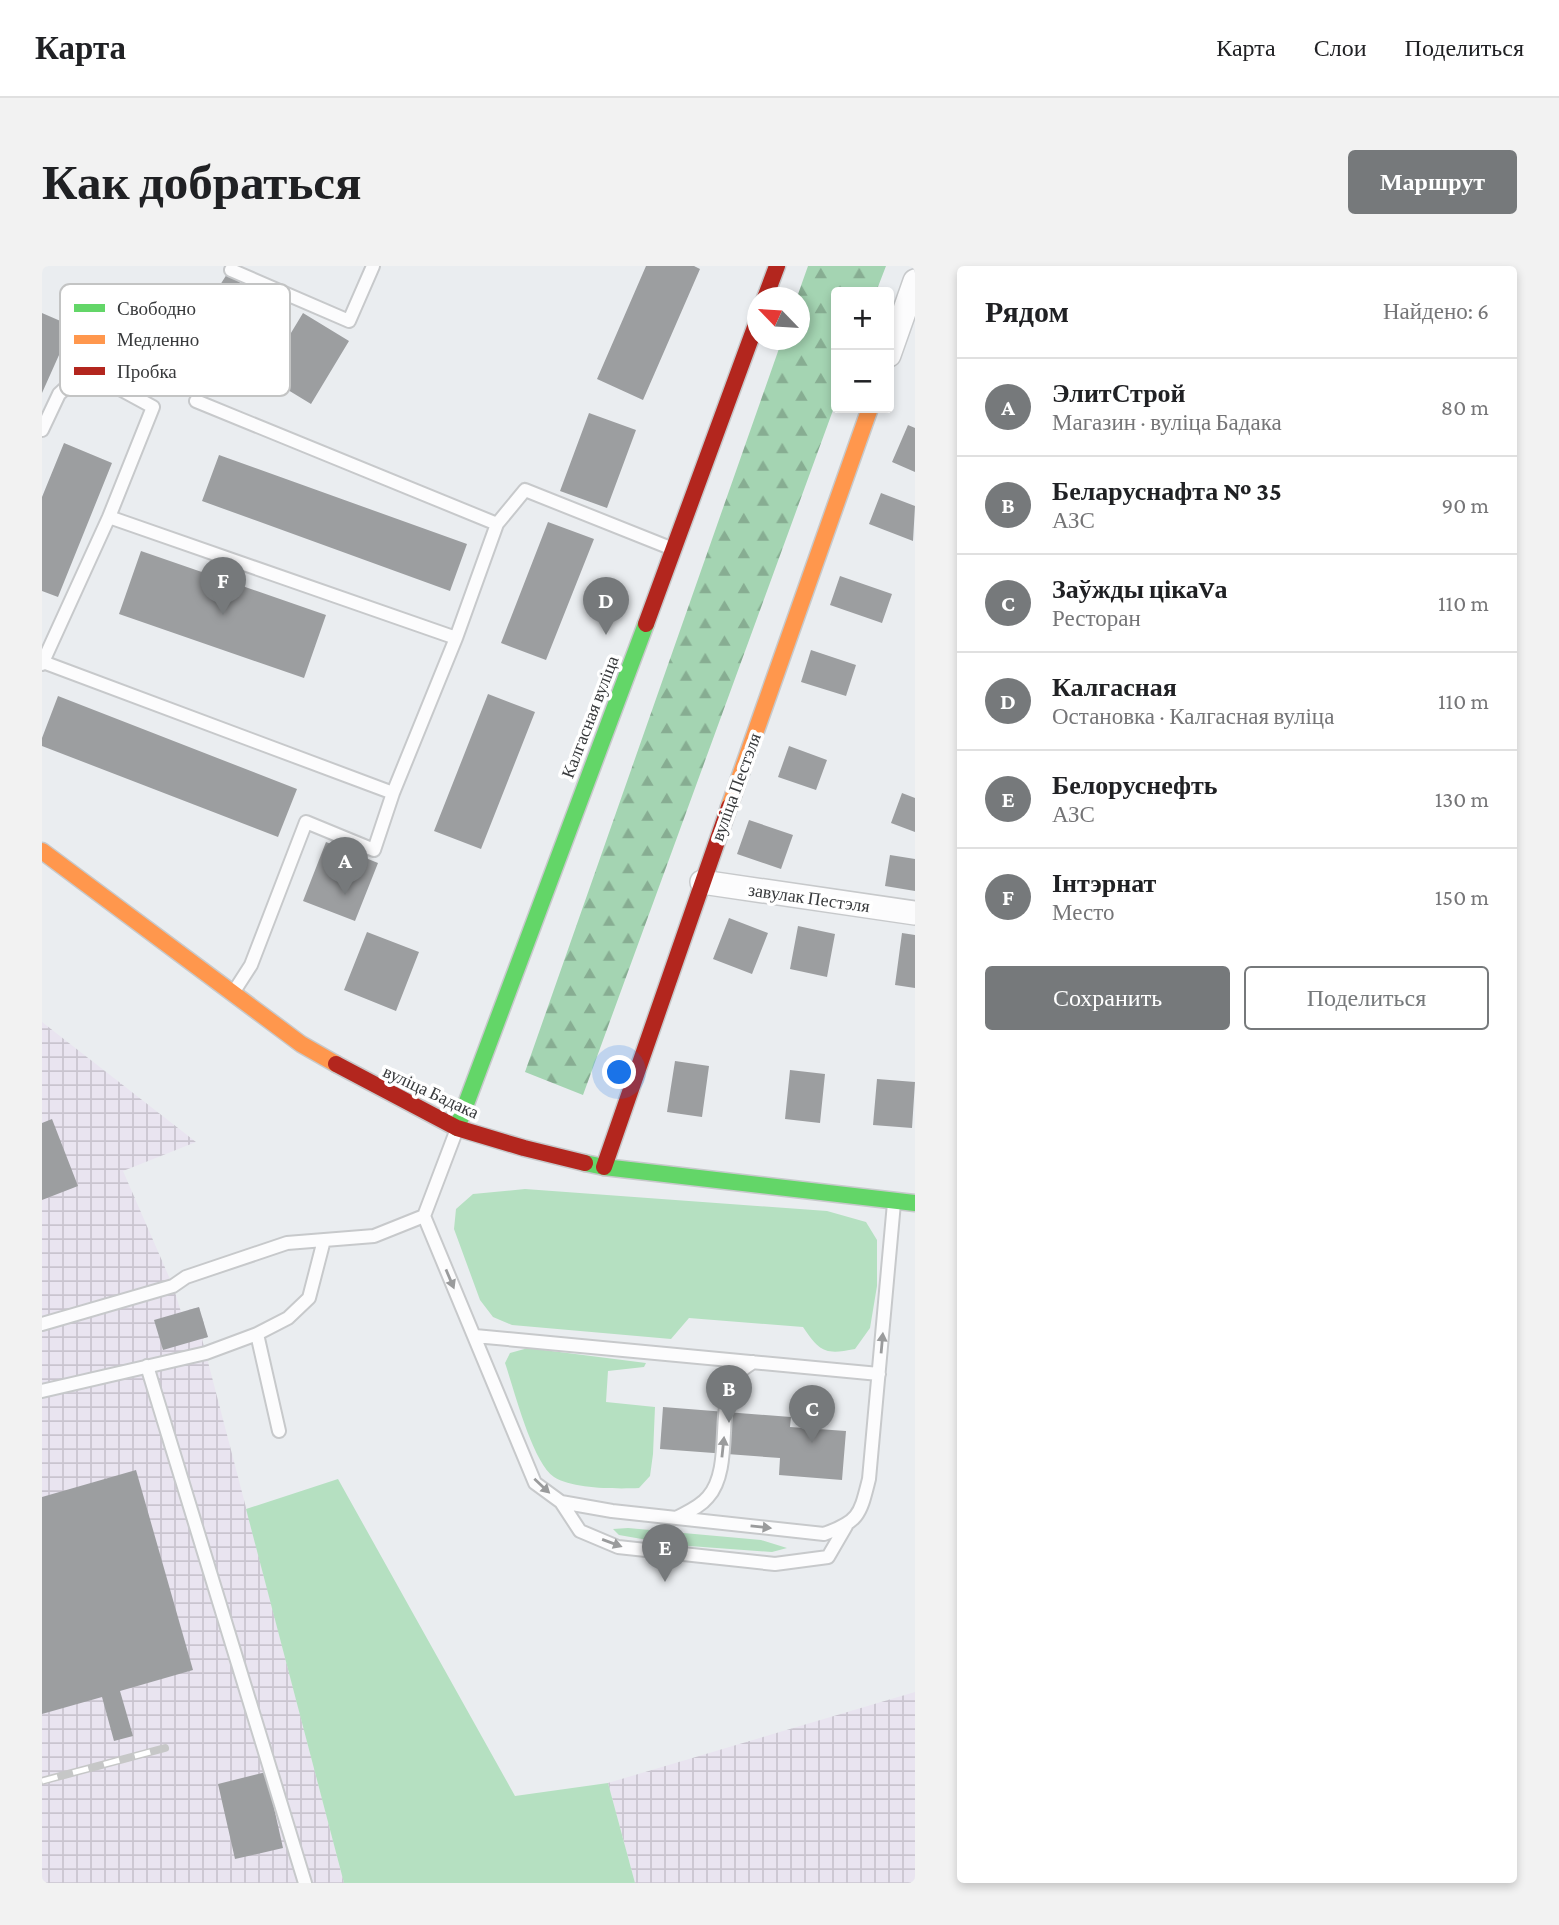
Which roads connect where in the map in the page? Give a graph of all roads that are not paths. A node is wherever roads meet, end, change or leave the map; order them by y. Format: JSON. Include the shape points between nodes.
{"nodes":[{"id":1,"x":373,"y":266,"type":"edge"},
{"id":2,"x":772,"y":267,"type":"edge"},
{"id":3,"x":232,"y":270,"type":"dead end"},
{"id":4,"x":915,"y":281,"type":"edge"},
{"id":5,"x":264,"y":284,"type":"edge"},
{"id":6,"x":767,"y":287,"type":"edge"},
{"id":7,"x":290,"y":295,"type":"edge"},
{"id":8,"x":747,"y":349,"type":"edge"},
{"id":9,"x":891,"y":350,"type":"edge"},
{"id":10,"x":60,"y":393,"type":"edge"},
{"id":11,"x":133,"y":396,"type":"edge"},
{"id":12,"x":196,"y":401,"type":"dead end"},
{"id":13,"x":868,"y":413,"type":"edge"},
{"id":14,"x":42,"y":430,"type":"edge"},
{"id":15,"x":109,"y":517,"type":"junction"},
{"id":16,"x":497,"y":524,"type":"junction"},
{"id":17,"x":674,"y":549,"type":"junction"},
{"id":18,"x":456,"y":638,"type":"junction"},
{"id":19,"x":42,"y":663,"type":"edge"},
{"id":20,"x":393,"y":793,"type":"junction"},
{"id":21,"x":42,"y":851,"type":"edge"},
{"id":22,"x":702,"y":882,"type":"junction"},
{"id":23,"x":915,"y":914,"type":"edge"},
{"id":24,"x":233,"y":993,"type":"junction"},
{"id":25,"x":457,"y":1128,"type":"junction"},
{"id":26,"x":604,"y":1167,"type":"junction"},
{"id":27,"x":894,"y":1202,"type":"junction"},
{"id":28,"x":915,"y":1203,"type":"edge"},
{"id":29,"x":424,"y":1216,"type":"junction"},
{"id":30,"x":324,"y":1240,"type":"junction"},
{"id":31,"x":42,"y":1324,"type":"edge"},
{"id":32,"x":257,"y":1334,"type":"junction"},
{"id":33,"x":474,"y":1336,"type":"junction"},
{"id":34,"x":753,"y":1362,"type":"junction"},
{"id":35,"x":147,"y":1366,"type":"junction"},
{"id":36,"x":879,"y":1374,"type":"junction"},
{"id":37,"x":42,"y":1391,"type":"edge"},
{"id":38,"x":279,"y":1431,"type":"dead end"},
{"id":39,"x":561,"y":1502,"type":"junction"},
{"id":40,"x":675,"y":1518,"type":"junction"},
{"id":41,"x":846,"y":1526,"type":"junction"},
{"id":42,"x":305,"y":1883,"type":"edge"}],
"edges":[{"from":1,"to":7,"type":"lane","via":[[349,321]]},
{"from":2,"to":6,"type":"street"},
{"from":3,"to":5,"type":"lane"},
{"from":4,"to":9,"type":"street"},
{"from":8,"to":17,"type":"street","name":"Калгасная вуліца"},
{"from":10,"to":14,"type":"lane"},
{"from":11,"to":15,"type":"lane","via":[[153,407]]},
{"from":12,"to":16,"type":"lane"},
{"from":13,"to":22,"type":"street","name":"вуліца Пестэля"},
{"from":15,"to":18,"type":"lane"},
{"from":15,"to":19,"type":"lane"},
{"from":16,"to":17,"type":"lane","via":[[525,490]]},
{"from":16,"to":18,"type":"lane"},
{"from":17,"to":25,"type":"street","name":"Калгасная вуліца"},
{"from":18,"to":20,"type":"lane"},
{"from":19,"to":20,"type":"lane"},
{"from":20,"to":24,"type":"lane","via":[[373,850],[306,822],[251,965]]},
{"from":21,"to":24,"type":"street","name":"вуліца Бадака"},
{"from":22,"to":23,"type":"street","name":"завулак Пестэля"},
{"from":22,"to":26,"type":"street","name":"вуліца Пестэля"},
{"from":24,"to":25,"type":"street","name":"вуліца Бадака","via":[[301,1044]]},
{"from":25,"to":26,"type":"street","name":"вуліца Бадака"},
{"from":25,"to":29,"type":"lane"},
{"from":26,"to":27,"type":"street","name":"вуліца Бадака"},
{"from":27,"to":28,"type":"street","name":"вуліца Бадака"},
{"from":36,"to":27,"type":"lane","one_way":true},
{"from":29,"to":30,"type":"lane","via":[[374,1236]]},
{"from":29,"to":33,"type":"lane","one_way":true},
{"from":30,"to":31,"type":"lane","via":[[287,1243],[186,1277],[173,1286]]},
{"from":30,"to":32,"type":"lane","via":[[309,1298],[288,1318]]},
{"from":32,"to":35,"type":"lane","via":[[206,1353]]},
{"from":32,"to":38,"type":"lane"},
{"from":33,"to":34,"type":"lane"},
{"from":33,"to":39,"type":"lane","one_way":true,"via":[[536,1483]]},
{"from":34,"to":36,"type":"lane"},
{"from":40,"to":34,"type":"lane","one_way":true,"via":[[710,1496],[720,1473],[730,1387],[737,1374]]},
{"from":35,"to":37,"type":"lane"},
{"from":35,"to":42,"type":"lane"},
{"from":36,"to":41,"type":"lane","via":[[869,1479],[860,1511]]},
{"from":39,"to":40,"type":"lane"},
{"from":39,"to":41,"type":"lane","one_way":true,"via":[[580,1531],[618,1547],[775,1564],[828,1557]]},
{"from":40,"to":41,"type":"lane","one_way":true,"via":[[824,1534]]}]}
